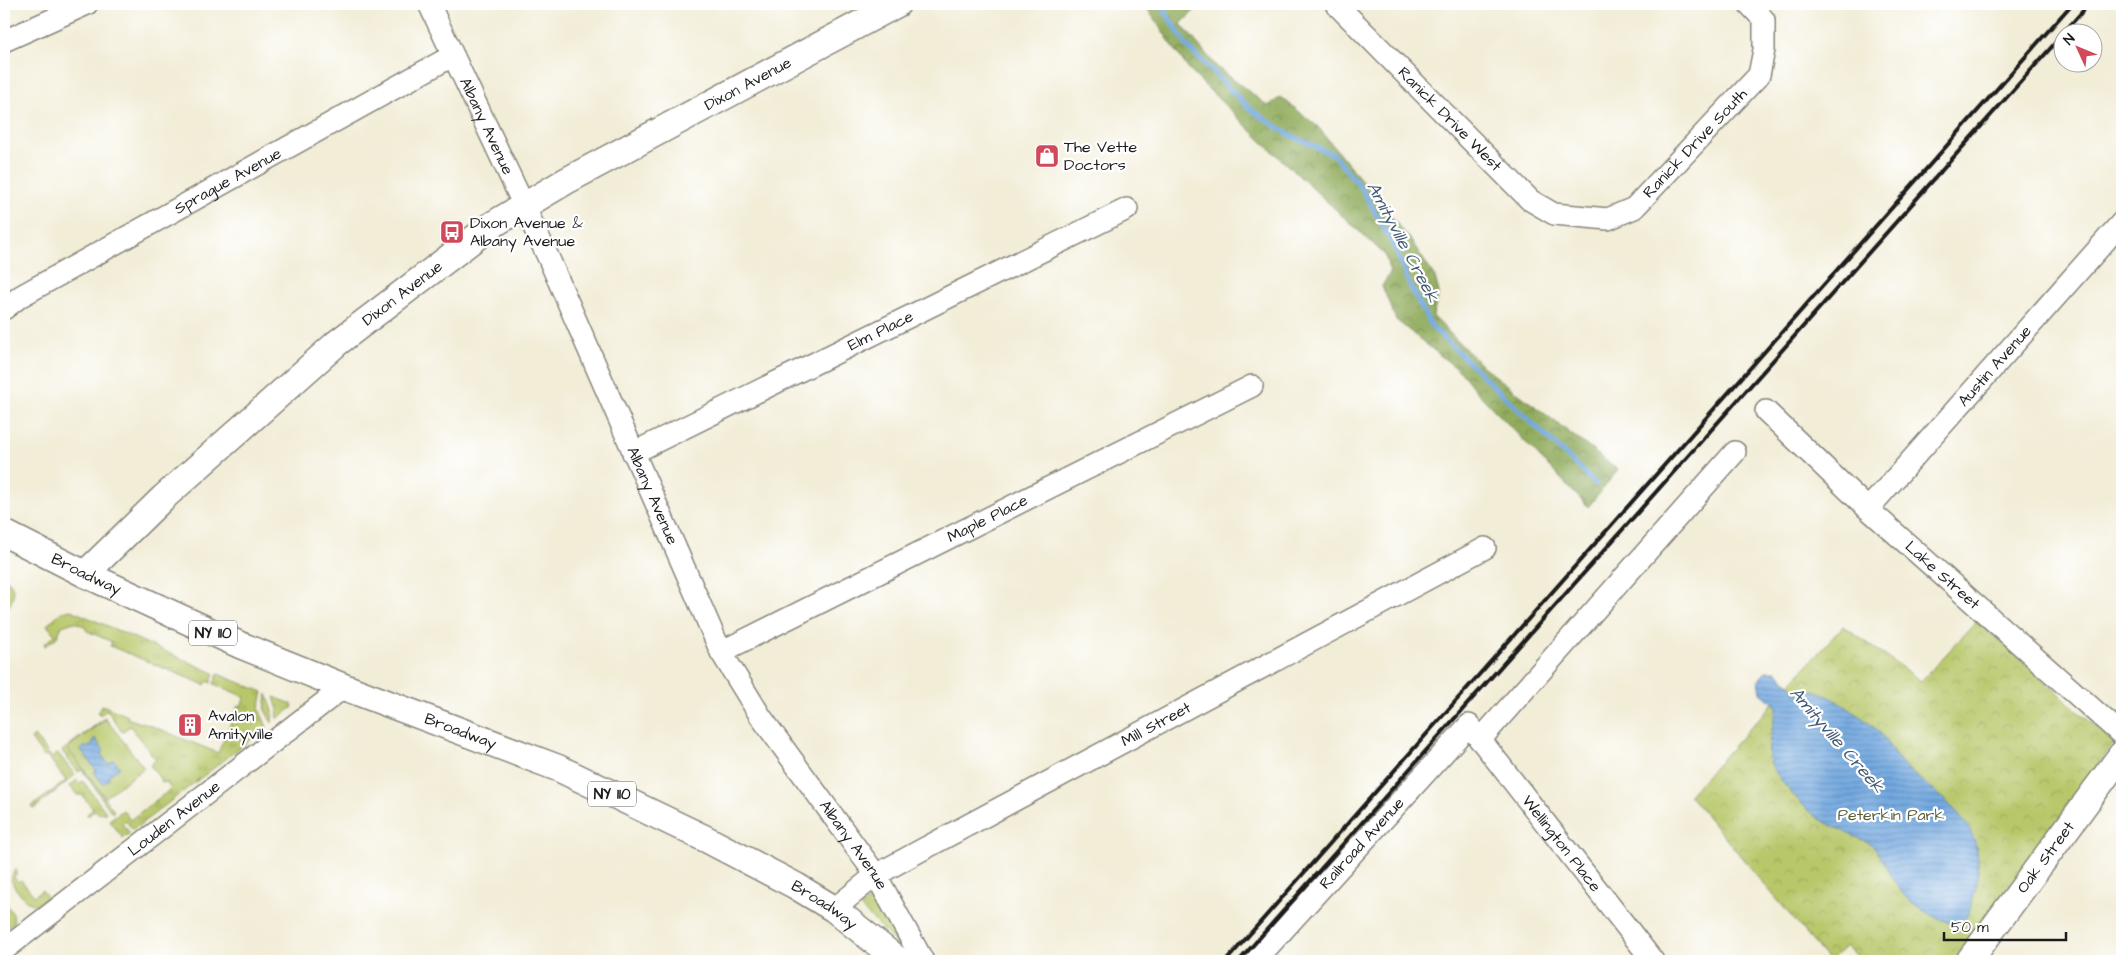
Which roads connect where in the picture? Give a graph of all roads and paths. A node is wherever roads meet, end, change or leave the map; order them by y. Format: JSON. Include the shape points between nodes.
{"nodes":[{"id":1,"x":87,"y":4,"type":"edge"},
{"id":2,"x":429,"y":4,"type":"edge"},
{"id":3,"x":898,"y":4,"type":"edge"},
{"id":4,"x":1336,"y":4,"type":"edge"},
{"id":5,"x":1749,"y":4,"type":"edge"},
{"id":6,"x":4,"y":41,"type":"edge"},
{"id":7,"x":452,"y":56,"type":"junction"},
{"id":8,"x":524,"y":205,"type":"junction"},
{"id":9,"x":1127,"y":209,"type":"dead end"},
{"id":10,"x":1575,"y":216,"type":"joint"},
{"id":11,"x":2122,"y":222,"type":"edge"},
{"id":12,"x":4,"y":309,"type":"edge"},
{"id":13,"x":1252,"y":386,"type":"dead end"},
{"id":14,"x":1766,"y":411,"type":"dead end"},
{"id":15,"x":633,"y":452,"type":"junction"},
{"id":16,"x":1735,"y":452,"type":"dead end"},
{"id":17,"x":1868,"y":510,"type":"junction"},
{"id":18,"x":4,"y":533,"type":"edge"},
{"id":19,"x":1485,"y":548,"type":"dead end"},
{"id":20,"x":85,"y":574,"type":"junction"},
{"id":21,"x":721,"y":652,"type":"junction"},
{"id":22,"x":344,"y":687,"type":"junction"},
{"id":23,"x":1475,"y":732,"type":"junction"},
{"id":24,"x":2122,"y":735,"type":"edge"},
{"id":25,"x":2122,"y":754,"type":"edge"},
{"id":26,"x":876,"y":875,"type":"junction"},
{"id":27,"x":834,"y":909,"type":"junction"},
{"id":28,"x":4,"y":950,"type":"edge"},
{"id":29,"x":899,"y":961,"type":"edge"},
{"id":30,"x":923,"y":961,"type":"edge"},
{"id":31,"x":1255,"y":961,"type":"edge"},
{"id":32,"x":1653,"y":961,"type":"edge"},
{"id":33,"x":1969,"y":961,"type":"edge"}],
"edges":[{"from":1,"to":6,"type":"street"},
{"from":2,"to":7,"type":"street","name":"Albany Avenue"},
{"from":3,"to":8,"type":"main road","name":"Dixon Avenue"},
{"from":4,"to":10,"type":"street","name":"Ranick Drive West","via":[[1530,200],[1554,214]]},
{"from":5,"to":10,"type":"street","name":"Ranick Drive South","via":[[1764,20],[1764,50],[1759,75],[1634,208],[1608,219]]},
{"from":7,"to":8,"type":"street","name":"Albany Avenue"},
{"from":7,"to":12,"type":"street","name":"Sprague Avenue","via":[[21,296]]},
{"from":8,"to":15,"type":"street","name":"Albany Avenue"},
{"from":8,"to":20,"type":"main road","name":"Dixon Avenue","via":[[492,224],[351,331],[163,498]]},
{"from":9,"to":15,"type":"street","name":"Elm Place"},
{"from":11,"to":17,"type":"street","name":"Austin Avenue"},
{"from":13,"to":21,"type":"street","name":"Maple Place"},
{"from":14,"to":17,"type":"street","name":"Lake Street"},
{"from":15,"to":21,"type":"street","name":"Albany Avenue"},
{"from":16,"to":23,"type":"street","name":"Railroad Avenue"},
{"from":17,"to":24,"type":"street","name":"Lake Street"},
{"from":18,"to":20,"type":"main road","name":"Broadway","number":"NY 110"},
{"from":19,"to":26,"type":"street","name":"Mill Street"},
{"from":20,"to":22,"type":"main road","name":"Broadway","number":"NY 110","via":[[240,645]]},
{"from":21,"to":26,"type":"street","name":"Albany Avenue","via":[[761,717]]},
{"from":22,"to":27,"type":"main road","name":"Broadway","number":"NY 110","via":[[558,768],[706,839]]},
{"from":22,"to":28,"type":"street","name":"Louden Avenue"},
{"from":23,"to":31,"type":"street","name":"Railroad Avenue"},
{"from":23,"to":32,"type":"street","name":"Wellington Place"},
{"from":25,"to":33,"type":"main road","name":"Oak Street"},
{"from":26,"to":27,"type":"street","name":"Mill Street"},
{"from":26,"to":30,"type":"street","name":"Albany Avenue"},
{"from":27,"to":29,"type":"main road","name":"Broadway","number":"NY 110"}]}
